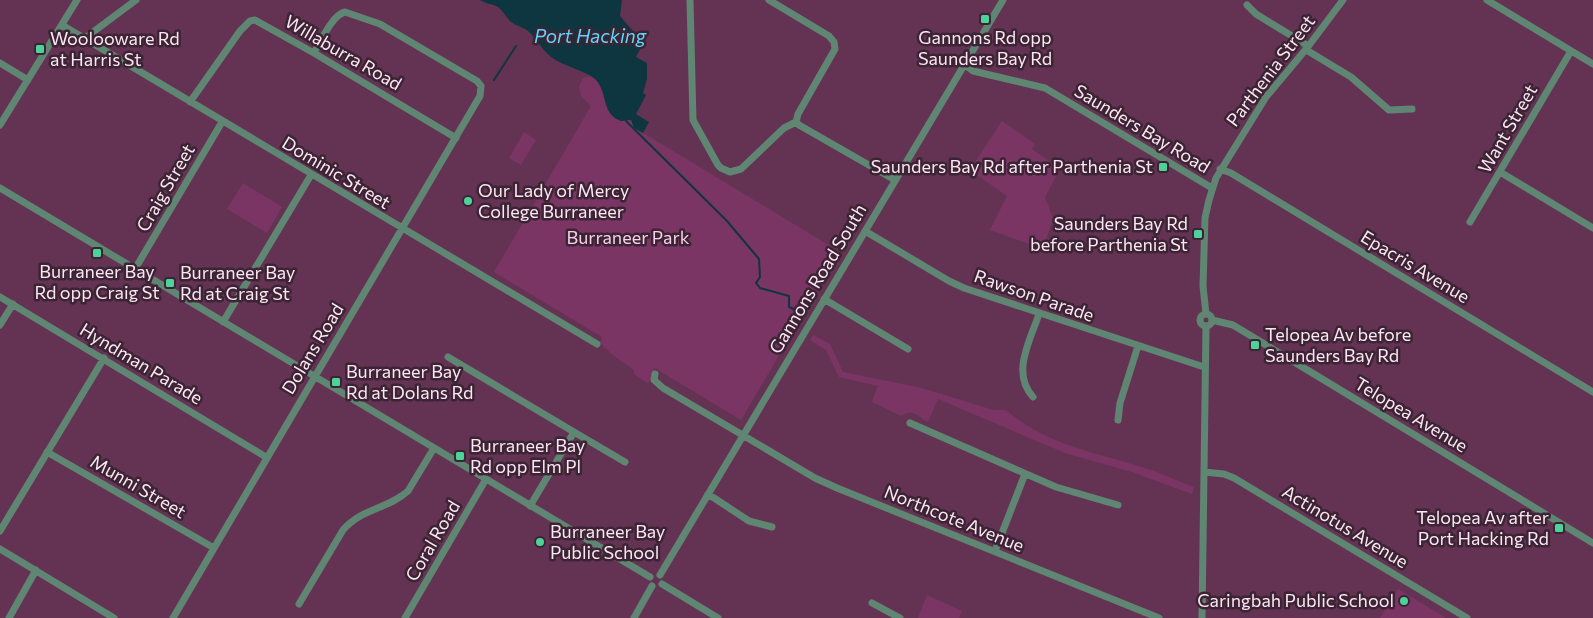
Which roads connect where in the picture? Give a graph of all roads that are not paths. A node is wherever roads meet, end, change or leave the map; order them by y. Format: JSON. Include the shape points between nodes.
{"nodes":[{"id":1,"x":77,"y":0,"type":"edge"},
{"id":2,"x":136,"y":0,"type":"edge"},
{"id":3,"x":690,"y":0,"type":"edge"},
{"id":4,"x":769,"y":0,"type":"edge"},
{"id":5,"x":1003,"y":0,"type":"edge"},
{"id":6,"x":1343,"y":0,"type":"edge"},
{"id":7,"x":1487,"y":0,"type":"edge"},
{"id":8,"x":1247,"y":5,"type":"dead end"},
{"id":9,"x":62,"y":25,"type":"junction"},
{"id":10,"x":85,"y":38,"type":"junction"},
{"id":11,"x":1307,"y":48,"type":"junction"},
{"id":12,"x":1571,"y":51,"type":"junction"},
{"id":13,"x":314,"y":53,"type":"junction"},
{"id":14,"x":0,"y":63,"type":"edge"},
{"id":15,"x":964,"y":64,"type":"junction"},
{"id":16,"x":1593,"y":64,"type":"edge"},
{"id":17,"x":28,"y":80,"type":"junction"},
{"id":18,"x":190,"y":102,"type":"junction"},
{"id":19,"x":1412,"y":109,"type":"dead end"},
{"id":20,"x":222,"y":122,"type":"junction"},
{"id":21,"x":796,"y":122,"type":"junction"},
{"id":22,"x":0,"y":125,"type":"edge"},
{"id":23,"x":456,"y":138,"type":"junction"},
{"id":24,"x":1220,"y":169,"type":"junction"},
{"id":25,"x":1500,"y":172,"type":"junction"},
{"id":26,"x":311,"y":175,"type":"junction"},
{"id":27,"x":895,"y":180,"type":"junction"},
{"id":28,"x":0,"y":188,"type":"edge"},
{"id":29,"x":1212,"y":188,"type":"junction"},
{"id":30,"x":1470,"y":222,"type":"dead end"},
{"id":31,"x":1593,"y":228,"type":"edge"},
{"id":32,"x":402,"y":229,"type":"junction"},
{"id":33,"x":865,"y":231,"type":"junction"},
{"id":34,"x":135,"y":269,"type":"junction"},
{"id":35,"x":0,"y":297,"type":"edge"},
{"id":36,"x":824,"y":299,"type":"junction"},
{"id":37,"x":13,"y":304,"type":"junction"},
{"id":38,"x":1039,"y":314,"type":"junction"},
{"id":39,"x":1209,"y":317,"type":"junction"},
{"id":40,"x":223,"y":322,"type":"junction"},
{"id":41,"x":0,"y":325,"type":"edge"},
{"id":42,"x":597,"y":344,"type":"dead end"},
{"id":43,"x":1138,"y":346,"type":"junction"},
{"id":44,"x":908,"y":349,"type":"dead end"},
{"id":45,"x":448,"y":357,"type":"dead end"},
{"id":46,"x":104,"y":358,"type":"junction"},
{"id":47,"x":1204,"y":367,"type":"junction"},
{"id":48,"x":315,"y":377,"type":"junction"},
{"id":49,"x":653,"y":379,"type":"dead end"},
{"id":50,"x":1593,"y":392,"type":"edge"},
{"id":51,"x":1033,"y":397,"type":"dead end"},
{"id":52,"x":1118,"y":420,"type":"dead end"},
{"id":53,"x":910,"y":423,"type":"dead end"},
{"id":54,"x":574,"y":432,"type":"junction"},
{"id":55,"x":744,"y":436,"type":"junction"},
{"id":56,"x":434,"y":448,"type":"junction"},
{"id":57,"x":47,"y":452,"type":"junction"},
{"id":58,"x":266,"y":458,"type":"junction"},
{"id":59,"x":625,"y":462,"type":"dead end"},
{"id":60,"x":1204,"y":472,"type":"junction"},
{"id":61,"x":1025,"y":474,"type":"junction"},
{"id":62,"x":486,"y":479,"type":"junction"},
{"id":63,"x":708,"y":494,"type":"junction"},
{"id":64,"x":1118,"y":505,"type":"dead end"},
{"id":65,"x":530,"y":506,"type":"junction"},
{"id":66,"x":772,"y":528,"type":"dead end"},
{"id":67,"x":0,"y":531,"type":"edge"},
{"id":68,"x":1593,"y":543,"type":"edge"},
{"id":69,"x":214,"y":548,"type":"junction"},
{"id":70,"x":0,"y":549,"type":"edge"},
{"id":71,"x":995,"y":551,"type":"junction"},
{"id":72,"x":36,"y":570,"type":"junction"},
{"id":73,"x":660,"y":574,"type":"junction"},
{"id":74,"x":650,"y":577,"type":"junction"},
{"id":75,"x":662,"y":584,"type":"junction"},
{"id":76,"x":652,"y":586,"type":"junction"},
{"id":77,"x":872,"y":603,"type":"dead end"},
{"id":78,"x":299,"y":604,"type":"dead end"},
{"id":79,"x":176,"y":617,"type":"edge"},
{"id":80,"x":9,"y":618,"type":"edge"},
{"id":81,"x":114,"y":618,"type":"edge"},
{"id":82,"x":405,"y":618,"type":"edge"},
{"id":83,"x":634,"y":618,"type":"edge"},
{"id":84,"x":718,"y":618,"type":"edge"},
{"id":85,"x":900,"y":618,"type":"edge"},
{"id":86,"x":1159,"y":618,"type":"edge"},
{"id":87,"x":1202,"y":618,"type":"edge"},
{"id":88,"x":1467,"y":618,"type":"edge"}],
"edges":[{"from":1,"to":9,"type":"street"},
{"from":2,"to":10,"type":"street"},
{"from":3,"to":21,"type":"street","via":[[693,120],[718,165],[730,172],[741,170],[784,128]]},
{"from":4,"to":21,"type":"street","via":[[834,42],[835,49]]},
{"from":5,"to":15,"type":"street","name":"Gannons Road South"},
{"from":6,"to":11,"type":"street","name":"Parthenia Street"},
{"from":7,"to":12,"type":"street"},
{"from":8,"to":11,"type":"street"},
{"from":9,"to":10,"type":"street","name":"Dominic Street"},
{"from":9,"to":17,"type":"street"},
{"from":10,"to":18,"type":"street","name":"Dominic Street"},
{"from":11,"to":19,"type":"street","via":[[1351,77],[1389,110]]},
{"from":11,"to":24,"type":"street","name":"Parthenia Street","via":[[1266,97]]},
{"from":12,"to":16,"type":"street"},
{"from":12,"to":25,"type":"street","name":"Want Street"},
{"from":13,"to":18,"type":"street","name":"Willaburra Road","via":[[255,20],[250,21]]},
{"from":13,"to":23,"type":"street","name":"Willaburra Road"},
{"from":13,"to":23,"type":"street","name":"Dolans Road","via":[[334,19],[345,12],[380,24],[477,81],[481,86],[480,96]]},
{"from":14,"to":17,"type":"street"},
{"from":15,"to":27,"type":"street","name":"Gannons Road South"},
{"from":15,"to":29,"type":"street","name":"Saunders Bay Road","via":[[973,70],[1045,88]]},
{"from":17,"to":22,"type":"street"},
{"from":18,"to":20,"type":"street","name":"Dominic Street"},
{"from":20,"to":26,"type":"street","name":"Dominic Street"},
{"from":20,"to":34,"type":"street","name":"Craig Street"},
{"from":21,"to":27,"type":"street"},
{"from":23,"to":32,"type":"street","name":"Dolans Road"},
{"from":24,"to":29,"type":"street","name":"Parthenia Street"},
{"from":24,"to":50,"type":"street","name":"Epacris Avenue"},
{"from":25,"to":30,"type":"street","name":"Want Street"},
{"from":25,"to":31,"type":"street"},
{"from":26,"to":32,"type":"street","name":"Dominic Street"},
{"from":26,"to":40,"type":"street"},
{"from":27,"to":33,"type":"street","name":"Gannons Road South"},
{"from":28,"to":34,"type":"street"},
{"from":29,"to":39,"type":"street","name":"Saunders Bay Road","via":[[1206,209],[1204,239],[1203,286]]},
{"from":32,"to":42,"type":"street","name":"Dominic Street"},
{"from":32,"to":48,"type":"street","name":"Dolans Road"},
{"from":33,"to":36,"type":"street","name":"Gannons Road South"},
{"from":33,"to":38,"type":"street","name":"Rawson Parade","via":[[956,284]]},
{"from":34,"to":40,"type":"street"},
{"from":35,"to":37,"type":"street","name":"Hyndman Parade"},
{"from":36,"to":44,"type":"street"},
{"from":36,"to":55,"type":"street","name":"Gannons Road South"},
{"from":37,"to":41,"type":"street"},
{"from":37,"to":46,"type":"street","name":"Hyndman Parade"},
{"from":38,"to":43,"type":"street","name":"Rawson Parade"},
{"from":38,"to":51,"type":"street","via":[[1022,372],[1023,383]]},
{"from":39,"to":47,"type":"street","name":"Saunders Bay Road","via":[[1202,316],[1200,321],[1206,326]]},
{"from":39,"to":68,"type":"street","name":"Telopea Avenue","via":[[1233,325]]},
{"from":40,"to":48,"type":"street"},
{"from":43,"to":47,"type":"street","name":"Rawson Parade"},
{"from":43,"to":52,"type":"street","via":[[1120,403]]},
{"from":45,"to":54,"type":"street"},
{"from":46,"to":57,"type":"street"},
{"from":46,"to":58,"type":"street","name":"Hyndman Parade"},
{"from":47,"to":60,"type":"street"},
{"from":48,"to":56,"type":"street"},
{"from":48,"to":58,"type":"street","name":"Dolans Road"},
{"from":49,"to":55,"type":"street"},
{"from":53,"to":61,"type":"street"},
{"from":54,"to":59,"type":"street"},
{"from":54,"to":65,"type":"street"},
{"from":55,"to":63,"type":"street","name":"Gannons Road South"},
{"from":55,"to":71,"type":"street","name":"Northcote Avenue","via":[[815,478]]},
{"from":56,"to":62,"type":"street"},
{"from":56,"to":78,"type":"street","via":[[408,491],[360,515],[342,530]]},
{"from":57,"to":67,"type":"street"},
{"from":57,"to":69,"type":"street","name":"Munni Street"},
{"from":58,"to":69,"type":"street","name":"Dolans Road"},
{"from":60,"to":87,"type":"street"},
{"from":60,"to":88,"type":"street","name":"Actinotus Avenue","via":[[1234,478]]},
{"from":61,"to":64,"type":"street","via":[[1056,487]]},
{"from":61,"to":71,"type":"street"},
{"from":62,"to":65,"type":"street"},
{"from":62,"to":82,"type":"street","name":"Coral Road"},
{"from":63,"to":66,"type":"street","via":[[749,521]]},
{"from":63,"to":73,"type":"street","name":"Gannons Road South"},
{"from":65,"to":74,"type":"street"},
{"from":69,"to":79,"type":"street","name":"Dolans Road"},
{"from":70,"to":72,"type":"street"},
{"from":71,"to":86,"type":"street","name":"Northcote Avenue"},
{"from":72,"to":80,"type":"street"},
{"from":72,"to":81,"type":"street"},
{"from":73,"to":74,"type":"street"},
{"from":73,"to":75,"type":"street","via":[[664,580]]},
{"from":74,"to":76,"type":"street"},
{"from":75,"to":76,"type":"street"},
{"from":75,"to":84,"type":"street"},
{"from":76,"to":83,"type":"street"},
{"from":77,"to":85,"type":"street"}]}
